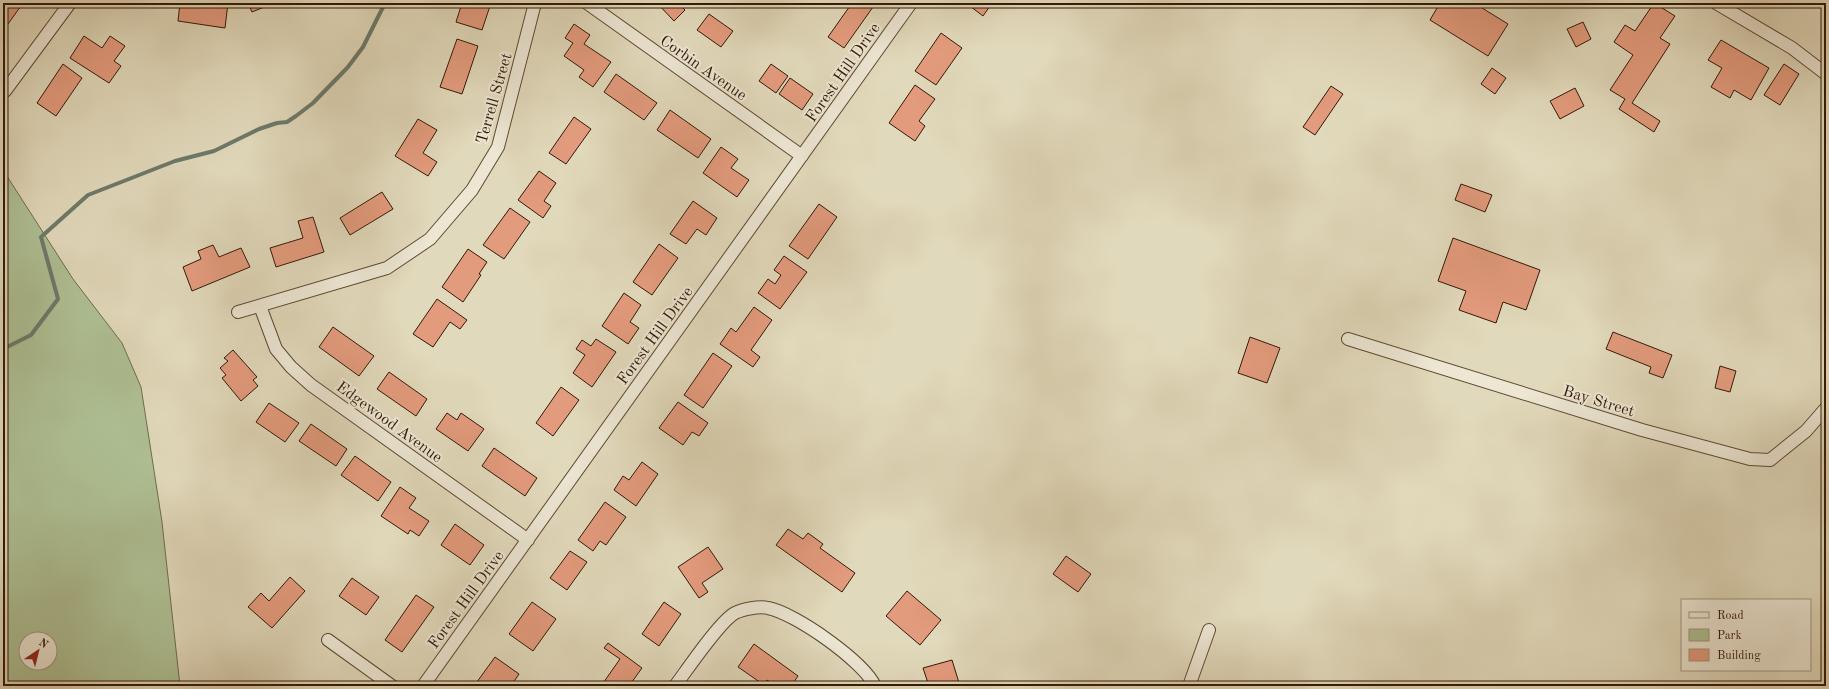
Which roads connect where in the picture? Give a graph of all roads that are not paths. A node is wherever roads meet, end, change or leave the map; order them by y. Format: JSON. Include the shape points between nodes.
{"nodes":[{"id":1,"x":70,"y":3,"type":"edge"},
{"id":2,"x":536,"y":3,"type":"edge"},
{"id":3,"x":587,"y":3,"type":"edge"},
{"id":4,"x":911,"y":3,"type":"edge"},
{"id":5,"x":1716,"y":3,"type":"edge"},
{"id":6,"x":1826,"y":74,"type":"edge"},
{"id":7,"x":5,"y":91,"type":"dead end"},
{"id":8,"x":802,"y":156,"type":"junction"},
{"id":9,"x":260,"y":306,"type":"junction"},
{"id":10,"x":238,"y":312,"type":"dead end"},
{"id":11,"x":1348,"y":339,"type":"dead end"},
{"id":12,"x":1826,"y":408,"type":"edge"},
{"id":13,"x":528,"y":540,"type":"junction"},
{"id":14,"x":1209,"y":630,"type":"dead end"},
{"id":15,"x":328,"y":640,"type":"dead end"},
{"id":16,"x":392,"y":686,"type":"edge"},
{"id":17,"x":423,"y":686,"type":"edge"},
{"id":18,"x":675,"y":686,"type":"edge"},
{"id":19,"x":875,"y":686,"type":"edge"},
{"id":20,"x":1189,"y":686,"type":"edge"}],
"edges":[{"from":1,"to":7,"type":"street"},
{"from":2,"to":9,"type":"street","name":"Terrell Street","via":[[498,147],[472,190],[430,238],[387,268]]},
{"from":3,"to":8,"type":"street","name":"Corbin Avenue"},
{"from":4,"to":8,"type":"street","name":"Forest Hill Drive"},
{"from":5,"to":6,"type":"street","via":[[1792,48]]},
{"from":8,"to":13,"type":"street","name":"Forest Hill Drive"},
{"from":9,"to":10,"type":"street","name":"Terrell Street"},
{"from":9,"to":13,"type":"street","name":"Edgewood Avenue","via":[[276,349],[311,385]]},
{"from":11,"to":12,"type":"street","name":"Bay Street","via":[[1642,430],[1750,459],[1770,460],[1806,431]]},
{"from":13,"to":17,"type":"street","name":"Forest Hill Drive"},
{"from":14,"to":20,"type":"street"},
{"from":15,"to":16,"type":"street"},
{"from":18,"to":19,"type":"street","via":[[719,628],[735,613],[767,607],[789,615],[826,639],[852,660]]}]}
